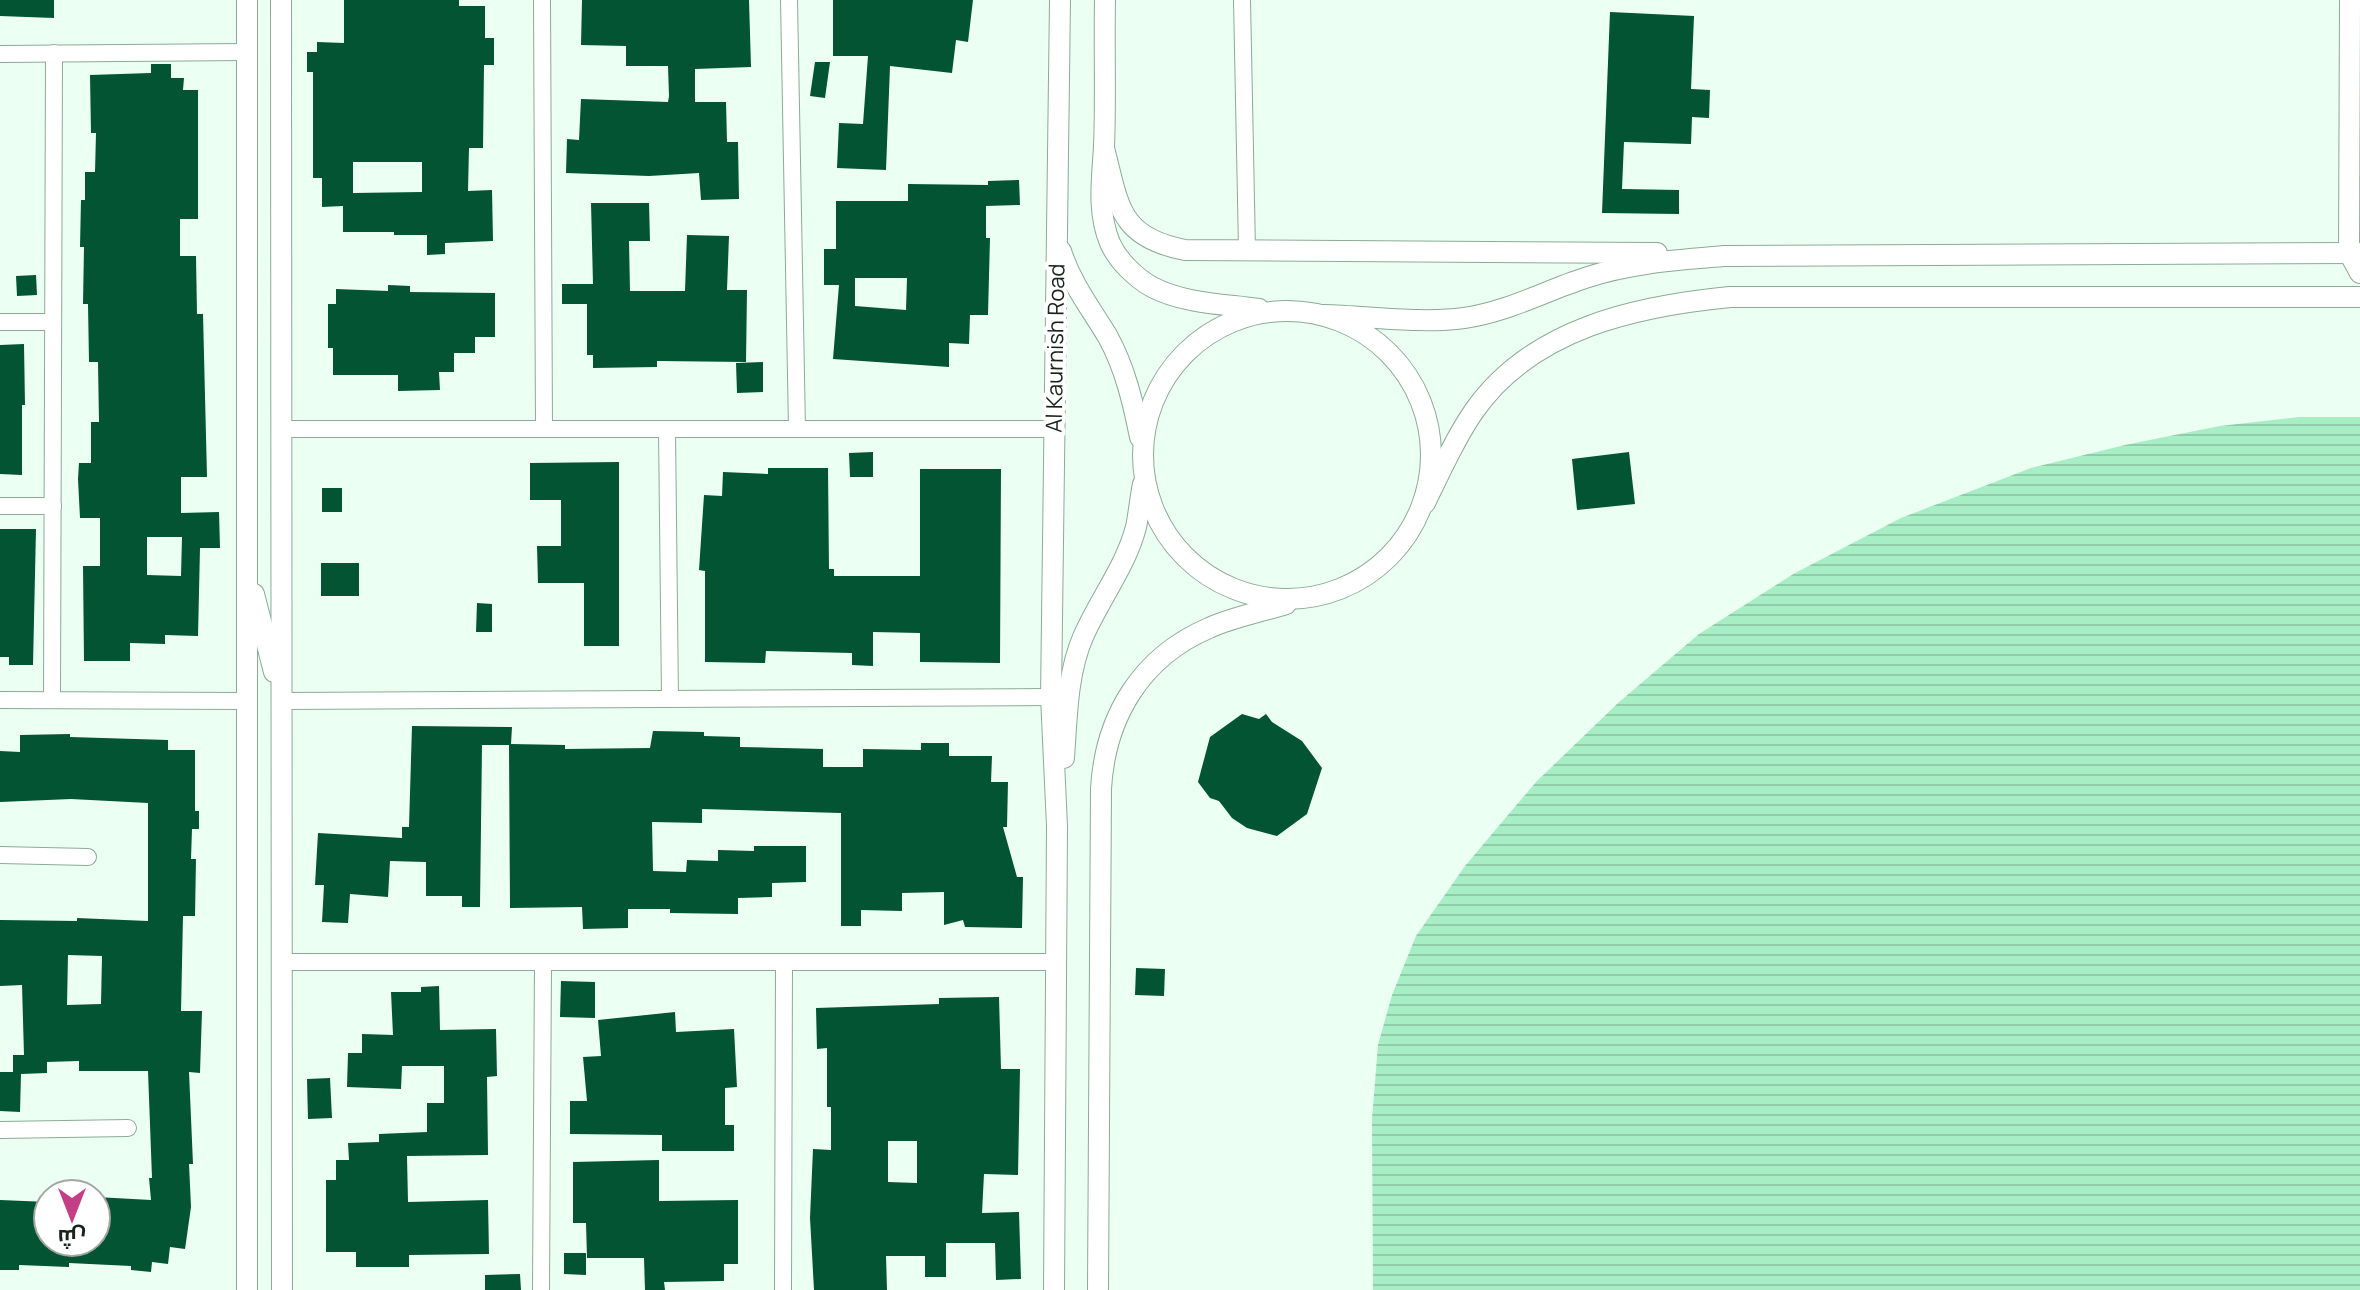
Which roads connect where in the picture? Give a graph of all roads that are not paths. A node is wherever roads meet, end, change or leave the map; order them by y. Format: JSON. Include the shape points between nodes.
{"nodes":[{"id":1,"x":247,"y":0,"type":"edge"},
{"id":2,"x":281,"y":0,"type":"edge"},
{"id":3,"x":542,"y":0,"type":"edge"},
{"id":4,"x":789,"y":0,"type":"edge"},
{"id":5,"x":1060,"y":0,"type":"edge"},
{"id":6,"x":1105,"y":0,"type":"edge"},
{"id":7,"x":1242,"y":0,"type":"edge"},
{"id":8,"x":2350,"y":0,"type":"edge"},
{"id":9,"x":247,"y":52,"type":"junction"},
{"id":10,"x":54,"y":53,"type":"junction"},
{"id":11,"x":0,"y":54,"type":"edge"},
{"id":12,"x":1104,"y":148,"type":"junction"},
{"id":13,"x":1056,"y":227,"type":"junction"},
{"id":14,"x":1247,"y":250,"type":"junction"},
{"id":15,"x":2355,"y":253,"type":"edge"},
{"id":16,"x":1724,"y":256,"type":"junction"},
{"id":17,"x":2360,"y":273,"type":"edge"},
{"id":18,"x":2360,"y":288,"type":"edge"},
{"id":19,"x":2333,"y":297,"type":"junction"},
{"id":20,"x":2360,"y":297,"type":"edge"},
{"id":21,"x":1273,"y":311,"type":"junction"},
{"id":22,"x":1324,"y":315,"type":"junction"},
{"id":23,"x":0,"y":322,"type":"edge"},
{"id":24,"x":53,"y":322,"type":"junction"},
{"id":25,"x":282,"y":429,"type":"junction"},
{"id":26,"x":544,"y":429,"type":"junction"},
{"id":27,"x":667,"y":429,"type":"junction"},
{"id":28,"x":797,"y":429,"type":"junction"},
{"id":29,"x":1054,"y":429,"type":"junction"},
{"id":30,"x":1141,"y":446,"type":"junction"},
{"id":31,"x":1143,"y":480,"type":"junction"},
{"id":32,"x":1425,"y":503,"type":"junction"},
{"id":33,"x":0,"y":506,"type":"edge"},
{"id":34,"x":53,"y":506,"type":"junction"},
{"id":35,"x":247,"y":567,"type":"junction"},
{"id":36,"x":1301,"y":600,"type":"junction"},
{"id":37,"x":1051,"y":697,"type":"junction"},
{"id":38,"x":670,"y":699,"type":"junction"},
{"id":39,"x":0,"y":700,"type":"edge"},
{"id":40,"x":52,"y":700,"type":"junction"},
{"id":41,"x":247,"y":701,"type":"junction"},
{"id":42,"x":282,"y":701,"type":"junction"},
{"id":43,"x":1057,"y":826,"type":"junction"},
{"id":44,"x":0,"y":855,"type":"edge"},
{"id":45,"x":88,"y":857,"type":"dead end"},
{"id":46,"x":282,"y":962,"type":"junction"},
{"id":47,"x":1056,"y":962,"type":"junction"},
{"id":48,"x":784,"y":963,"type":"junction"},
{"id":49,"x":543,"y":964,"type":"junction"},
{"id":50,"x":128,"y":1128,"type":"dead end"},
{"id":51,"x":0,"y":1130,"type":"edge"},
{"id":52,"x":247,"y":1290,"type":"edge"},
{"id":53,"x":282,"y":1290,"type":"edge"},
{"id":54,"x":541,"y":1290,"type":"edge"},
{"id":55,"x":783,"y":1290,"type":"edge"},
{"id":56,"x":1054,"y":1290,"type":"edge"},
{"id":57,"x":1098,"y":1290,"type":"edge"}],
"edges":[{"from":1,"to":9,"type":"street"},
{"from":2,"to":25,"type":"street"},
{"from":3,"to":26,"type":"street"},
{"from":4,"to":28,"type":"street"},
{"from":5,"to":13,"type":"street","name":"Al Kaurnish Road"},
{"from":6,"to":12,"type":"street"},
{"from":7,"to":14,"type":"street"},
{"from":8,"to":15,"type":"street"},
{"from":9,"to":10,"type":"street"},
{"from":9,"to":35,"type":"street"},
{"from":10,"to":11,"type":"street"},
{"from":10,"to":24,"type":"street"},
{"from":12,"to":14,"type":"street","via":[[1120,206],[1138,232],[1185,250]]},
{"from":12,"to":21,"type":"street","via":[[1100,187],[1106,229],[1111,245],[1134,274],[1188,300]]},
{"from":13,"to":29,"type":"street","name":"Al Kaurnish Road"},
{"from":13,"to":30,"type":"street","via":[[1074,285],[1120,362]]},
{"from":14,"to":16,"type":"street"},
{"from":15,"to":16,"type":"street"},
{"from":15,"to":17,"type":"street"},
{"from":16,"to":22,"type":"street","via":[[1618,269],[1462,319]]},
{"from":18,"to":19,"type":"street"},
{"from":19,"to":20,"type":"street"},
{"from":19,"to":32,"type":"street","via":[[1730,297],[1639,311],[1568,335],[1514,368],[1476,409]]},
{"from":21,"to":22,"type":"street"},
{"from":21,"to":30,"type":"street","via":[[1232,321],[1195,342],[1166,374]]},
{"from":22,"to":32,"type":"street","via":[[1368,334],[1403,367],[1425,409],[1433,456]]},
{"from":23,"to":24,"type":"street"},
{"from":24,"to":34,"type":"street"},
{"from":25,"to":26,"type":"street"},
{"from":25,"to":42,"type":"street"},
{"from":26,"to":27,"type":"street"},
{"from":27,"to":28,"type":"street"},
{"from":27,"to":38,"type":"street"},
{"from":28,"to":29,"type":"street"},
{"from":29,"to":37,"type":"street","name":"Al Kaurnish Road"},
{"from":30,"to":31,"type":"street"},
{"from":31,"to":36,"type":"street","via":[[1157,521],[1182,556],[1217,583],[1257,597]]},
{"from":31,"to":43,"type":"street","via":[[1128,550],[1077,657]]},
{"from":32,"to":36,"type":"street","via":[[1406,539],[1377,569],[1341,590]]},
{"from":33,"to":34,"type":"street"},
{"from":34,"to":40,"type":"street"},
{"from":35,"to":41,"type":"street"},
{"from":35,"to":42,"type":"street"},
{"from":36,"to":57,"type":"street","via":[[1211,626],[1168,652],[1130,692],[1106,746],[1101,789]]},
{"from":37,"to":38,"type":"street"},
{"from":37,"to":43,"type":"street","name":"Al Kaurnish Road"},
{"from":38,"to":42,"type":"street"},
{"from":39,"to":40,"type":"street"},
{"from":40,"to":41,"type":"street"},
{"from":41,"to":52,"type":"street"},
{"from":42,"to":46,"type":"street"},
{"from":43,"to":47,"type":"street"},
{"from":44,"to":45,"type":"street"},
{"from":46,"to":49,"type":"street"},
{"from":46,"to":53,"type":"street"},
{"from":47,"to":48,"type":"street"},
{"from":47,"to":56,"type":"street"},
{"from":48,"to":49,"type":"street"},
{"from":48,"to":55,"type":"street"},
{"from":49,"to":54,"type":"street"},
{"from":50,"to":51,"type":"street"}]}
